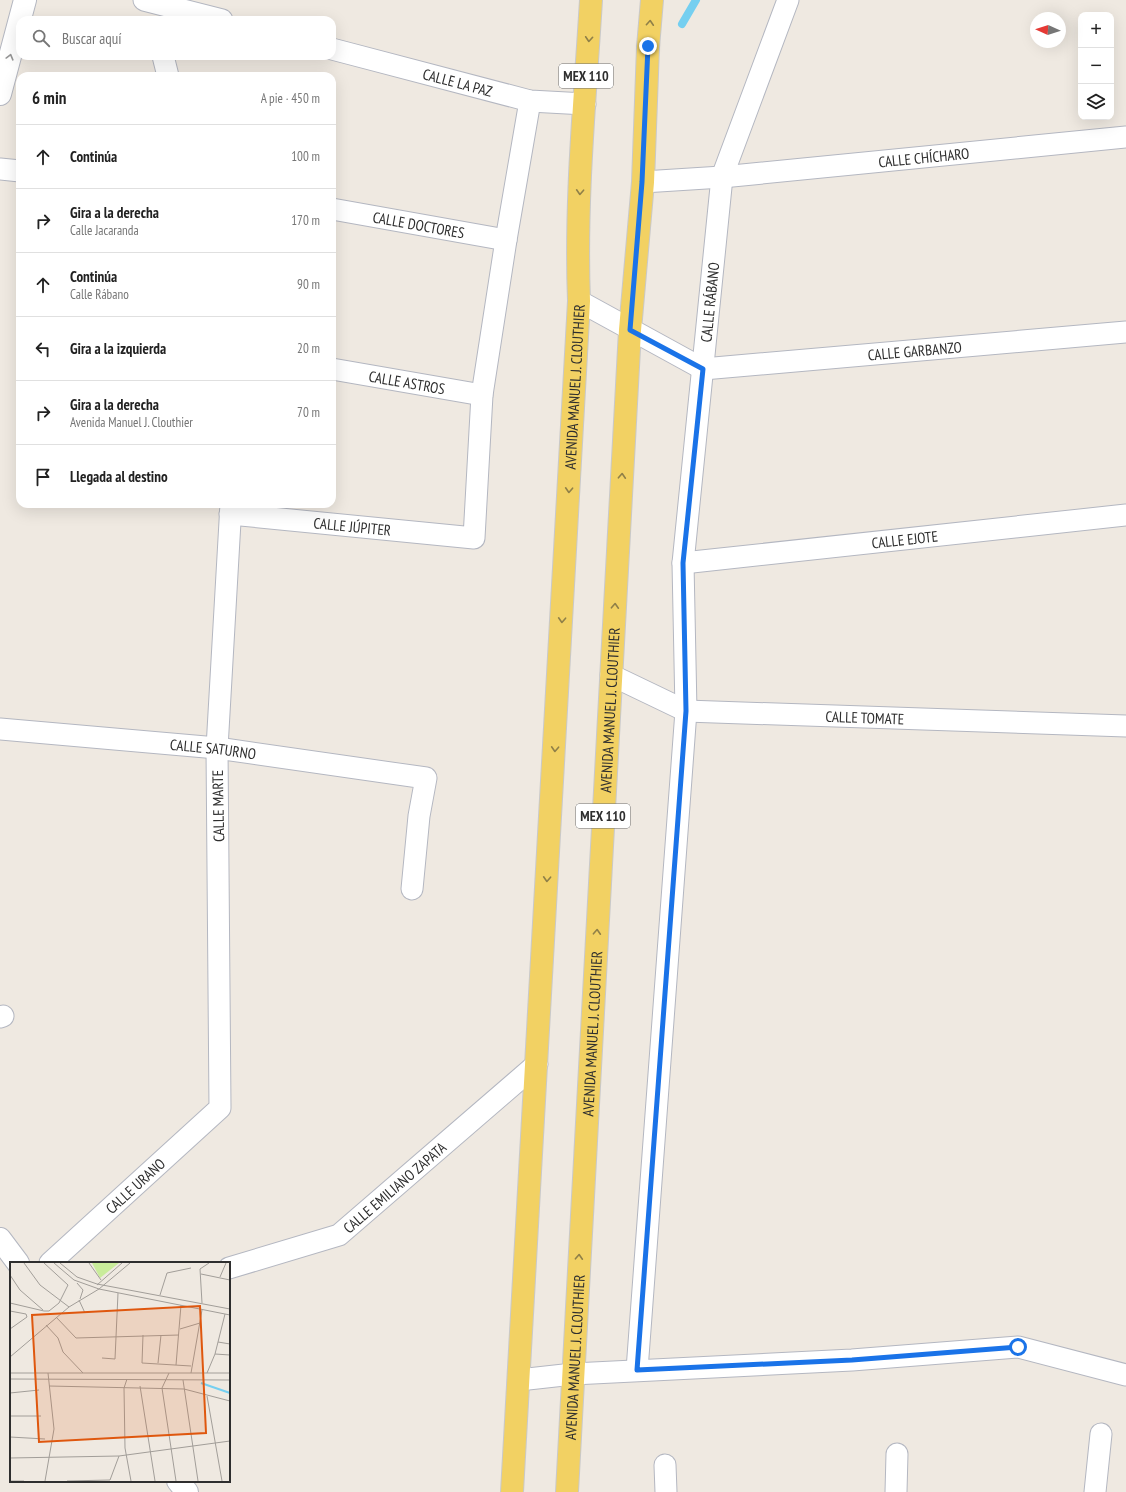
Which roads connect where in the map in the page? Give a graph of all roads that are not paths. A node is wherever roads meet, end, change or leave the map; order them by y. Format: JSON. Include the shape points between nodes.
{"nodes":[{"id":1,"x":25,"y":0,"type":"edge"},
{"id":2,"x":591,"y":0,"type":"edge"},
{"id":3,"x":652,"y":0,"type":"edge"},
{"id":4,"x":788,"y":0,"type":"edge"},
{"id":5,"x":150,"y":7,"type":"edge"},
{"id":6,"x":21,"y":16,"type":"edge"},
{"id":7,"x":200,"y":16,"type":"edge"},
{"id":8,"x":16,"y":34,"type":"edge"},
{"id":9,"x":336,"y":50,"type":"edge"},
{"id":10,"x":164,"y":60,"type":"edge"},
{"id":11,"x":167,"y":72,"type":"edge"},
{"id":12,"x":0,"y":94,"type":"edge"},
{"id":13,"x":530,"y":101,"type":"junction"},
{"id":14,"x":585,"y":104,"type":"junction"},
{"id":15,"x":1126,"y":137,"type":"edge"},
{"id":16,"x":0,"y":169,"type":"edge"},
{"id":17,"x":16,"y":171,"type":"edge"},
{"id":18,"x":722,"y":177,"type":"junction"},
{"id":19,"x":642,"y":182,"type":"junction"},
{"id":20,"x":336,"y":210,"type":"edge"},
{"id":21,"x":506,"y":240,"type":"junction"},
{"id":22,"x":579,"y":301,"type":"junction"},
{"id":23,"x":630,"y":330,"type":"junction"},
{"id":24,"x":1126,"y":332,"type":"edge"},
{"id":25,"x":703,"y":369,"type":"junction"},
{"id":26,"x":336,"y":370,"type":"edge"},
{"id":27,"x":482,"y":395,"type":"junction"},
{"id":28,"x":231,"y":509,"type":"edge"},
{"id":29,"x":1126,"y":514,"type":"edge"},
{"id":30,"x":683,"y":563,"type":"junction"},
{"id":31,"x":611,"y":675,"type":"junction"},
{"id":32,"x":686,"y":711,"type":"junction"},
{"id":33,"x":1126,"y":726,"type":"edge"},
{"id":34,"x":0,"y":729,"type":"edge"},
{"id":35,"x":217,"y":748,"type":"junction"},
{"id":36,"x":412,"y":889,"type":"dead end"},
{"id":37,"x":537,"y":1064,"type":"junction"},
{"id":38,"x":220,"y":1108,"type":"joint"},
{"id":39,"x":0,"y":1239,"type":"edge"},
{"id":40,"x":17,"y":1262,"type":"edge"},
{"id":41,"x":51,"y":1262,"type":"edge"},
{"id":42,"x":230,"y":1268,"type":"edge"},
{"id":43,"x":637,"y":1370,"type":"junction"},
{"id":44,"x":573,"y":1374,"type":"junction"},
{"id":45,"x":1126,"y":1375,"type":"edge"},
{"id":46,"x":519,"y":1380,"type":"junction"},
{"id":47,"x":1101,"y":1434,"type":"dead end"},
{"id":48,"x":897,"y":1454,"type":"dead end"},
{"id":49,"x":664,"y":1465,"type":"dead end"},
{"id":50,"x":179,"y":1482,"type":"edge"},
{"id":51,"x":187,"y":1492,"type":"edge"},
{"id":52,"x":512,"y":1492,"type":"edge"},
{"id":53,"x":567,"y":1492,"type":"edge"},
{"id":54,"x":666,"y":1492,"type":"edge"},
{"id":55,"x":896,"y":1492,"type":"edge"},
{"id":56,"x":1095,"y":1492,"type":"edge"}],
"edges":[{"from":6,"to":1,"type":"main road","one_way":true},
{"from":2,"to":14,"type":"main road","name":"AVENIDA MANUEL J. CLOUTHIER","number":"MEX 110","one_way":true},
{"from":19,"to":3,"type":"main road","name":"AVENIDA MANUEL J. CLOUTHIER","number":"MEX 110","one_way":true},
{"from":4,"to":18,"type":"street","name":"CALLE RÁBANO"},
{"from":5,"to":7,"type":"street"},
{"from":12,"to":8,"type":"main road","one_way":true},
{"from":9,"to":13,"type":"street","name":"CALLE LA PAZ"},
{"from":10,"to":11,"type":"street"},
{"from":13,"to":14,"type":"street","name":"CALLE LA PAZ"},
{"from":13,"to":21,"type":"street"},
{"from":14,"to":22,"type":"main road","name":"AVENIDA MANUEL J. CLOUTHIER","number":"MEX 110","one_way":true,"via":[[577,255]]},
{"from":15,"to":18,"type":"street","name":"CALLE CHÍCHARO"},
{"from":16,"to":17,"type":"street"},
{"from":18,"to":19,"type":"street","name":"CALLE CHÍCHARO"},
{"from":18,"to":25,"type":"street","name":"CALLE RÁBANO"},
{"from":19,"to":23,"type":"main road","name":"AVENIDA MANUEL J. CLOUTHIER","number":"MEX 110"},
{"from":20,"to":21,"type":"street","name":"CALLE DOCTORES"},
{"from":21,"to":27,"type":"street"},
{"from":22,"to":23,"type":"street"},
{"from":22,"to":37,"type":"main road","name":"AVENIDA MANUEL J. CLOUTHIER","number":"MEX 110","one_way":true},
{"from":23,"to":25,"type":"street"},
{"from":31,"to":23,"type":"main road","name":"AVENIDA MANUEL J. CLOUTHIER","number":"MEX 110","one_way":true},
{"from":24,"to":25,"type":"street","name":"CALLE GARBANZO"},
{"from":25,"to":30,"type":"street","name":"CALLE RÁBANO"},
{"from":26,"to":27,"type":"street","name":"CALLE ASTROS"},
{"from":27,"to":28,"type":"street","name":"CALLE JÚPITER","via":[[474,538]]},
{"from":28,"to":35,"type":"street","name":"CALLE MARTE"},
{"from":29,"to":30,"type":"street","name":"CALLE EJOTE"},
{"from":30,"to":32,"type":"street","name":"CALLE RÁBANO"},
{"from":31,"to":32,"type":"street","name":"CALLE TOMATE"},
{"from":44,"to":31,"type":"main road","name":"AVENIDA MANUEL J. CLOUTHIER","number":"MEX 110","one_way":true},
{"from":32,"to":33,"type":"street","name":"CALLE TOMATE"},
{"from":32,"to":43,"type":"street","name":"CALLE RÁBANO"},
{"from":34,"to":35,"type":"street","name":"CALLE SATURNO"},
{"from":35,"to":36,"type":"street","name":"CALLE SATURNO","via":[[426,778]]},
{"from":35,"to":38,"type":"street","name":"CALLE MARTE"},
{"from":37,"to":42,"type":"street","name":"CALLE EMILIANO ZAPATA","via":[[339,1235]]},
{"from":37,"to":46,"type":"main road","name":"AVENIDA MANUEL J. CLOUTHIER","number":"MEX 110"},
{"from":38,"to":41,"type":"street","name":"CALLE URANO"},
{"from":39,"to":40,"type":"main road"},
{"from":43,"to":44,"type":"street"},
{"from":43,"to":45,"type":"street","via":[[852,1360],[1018,1347]]},
{"from":44,"to":46,"type":"street"},
{"from":44,"to":53,"type":"main road","name":"AVENIDA MANUEL J. CLOUTHIER","number":"MEX 110"},
{"from":46,"to":52,"type":"main road","name":"AVENIDA MANUEL J. CLOUTHIER","number":"MEX 110"},
{"from":47,"to":56,"type":"street"},
{"from":48,"to":55,"type":"street"},
{"from":49,"to":54,"type":"street"},
{"from":50,"to":51,"type":"main road"}]}
